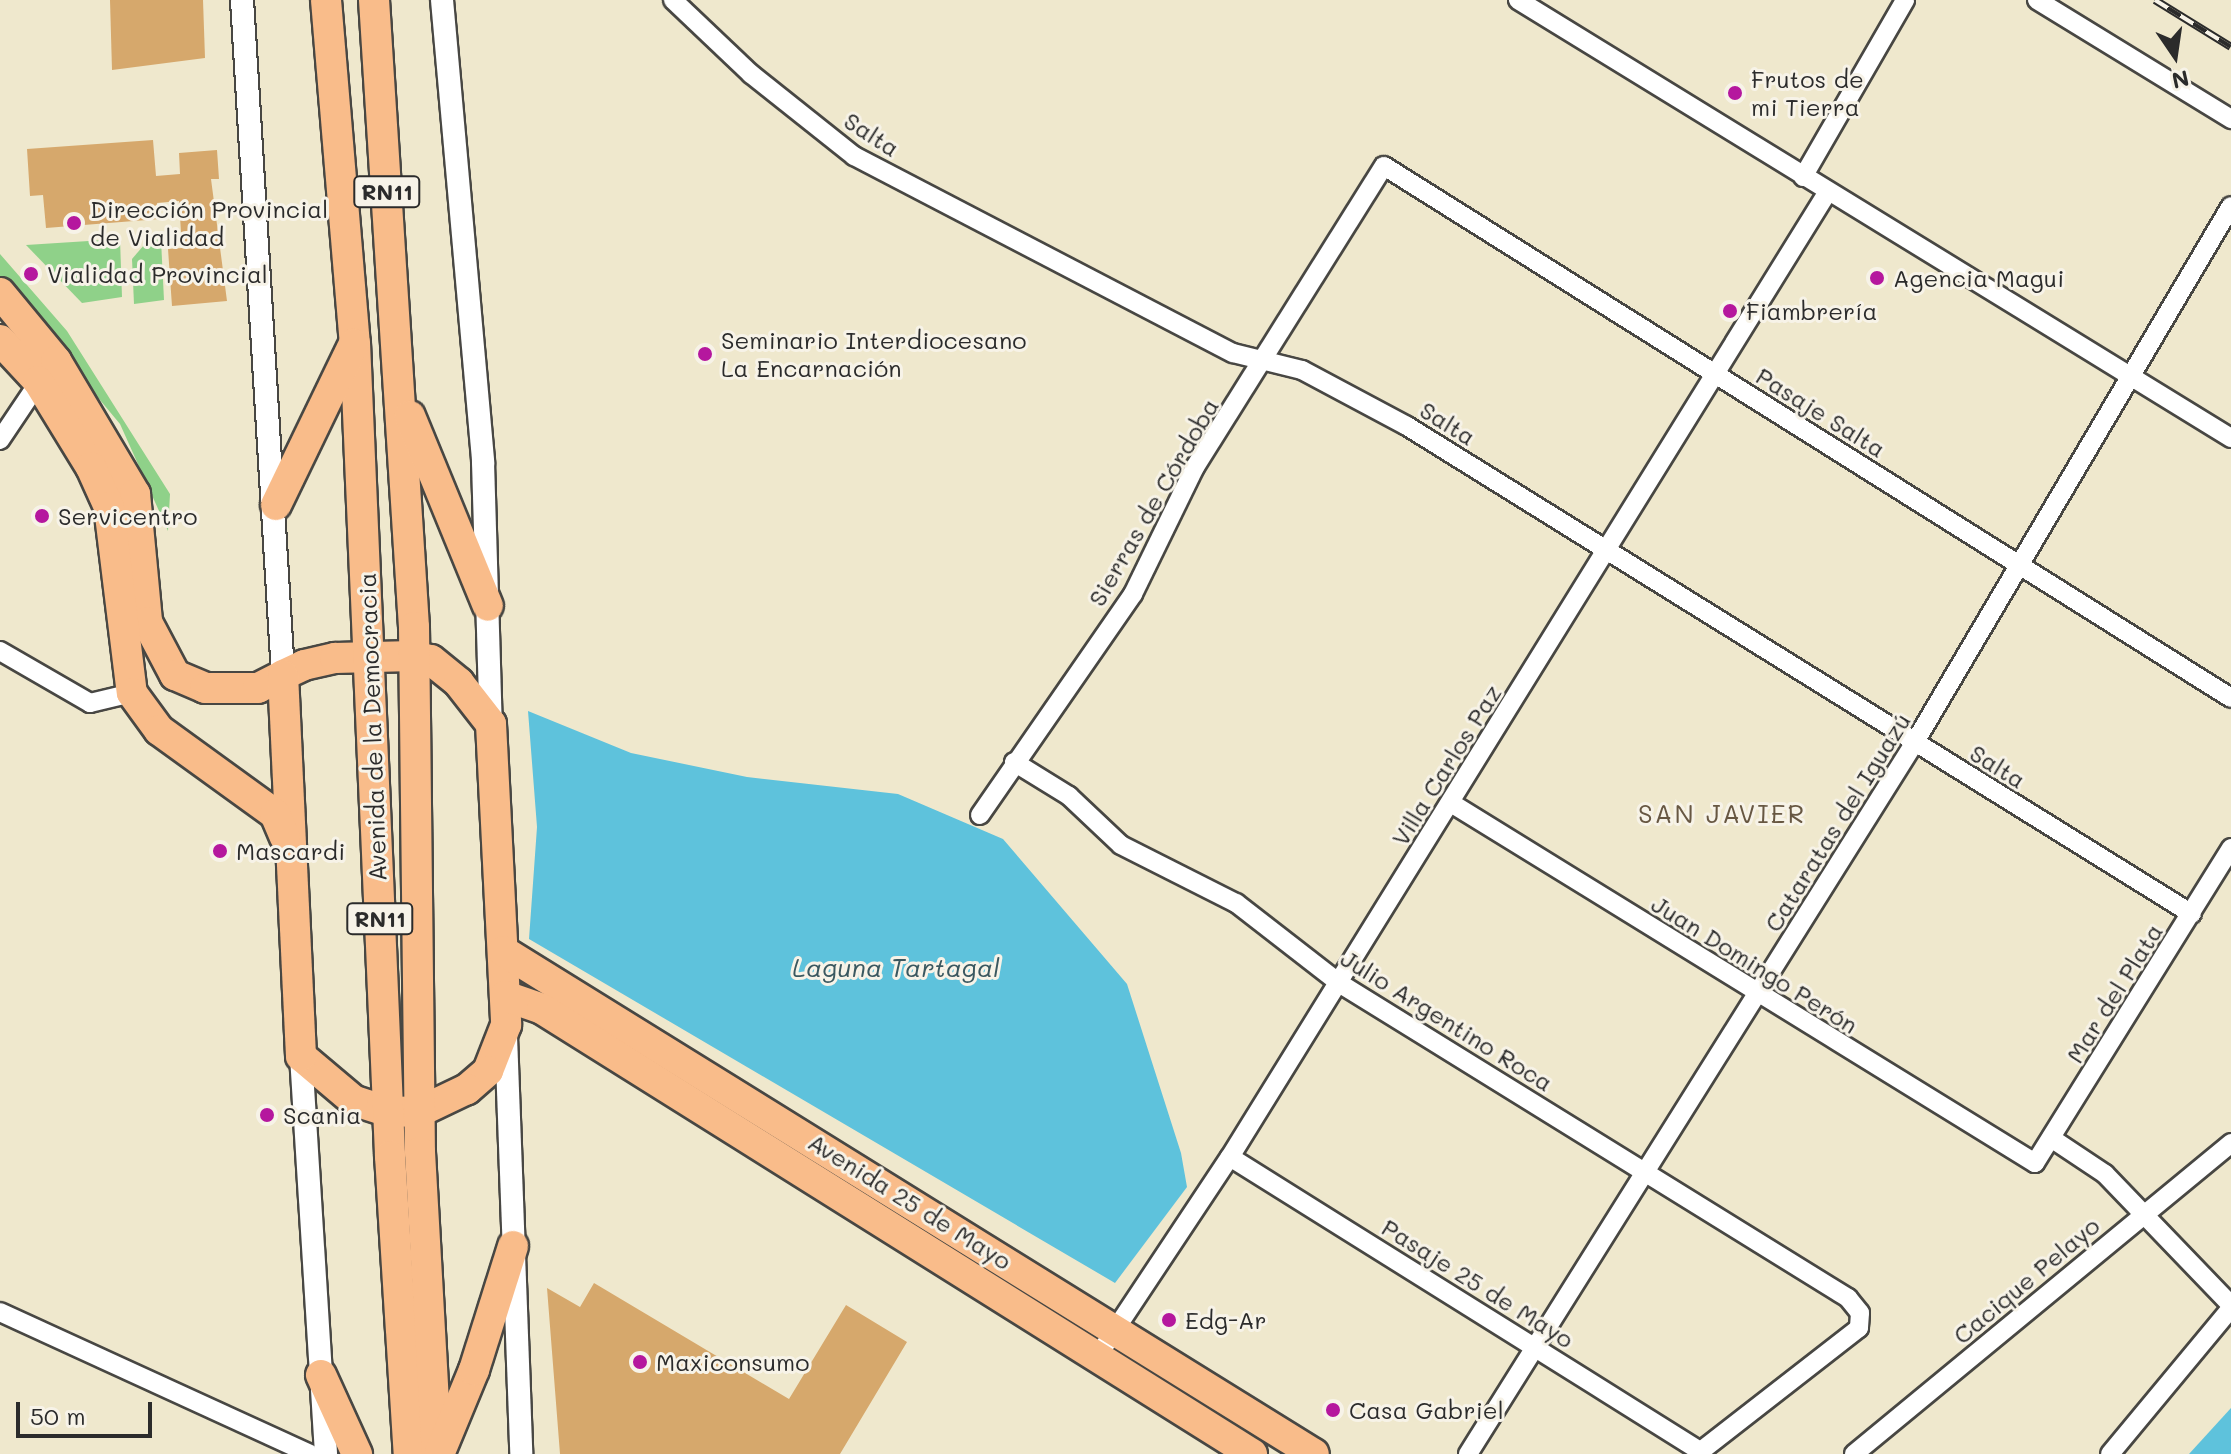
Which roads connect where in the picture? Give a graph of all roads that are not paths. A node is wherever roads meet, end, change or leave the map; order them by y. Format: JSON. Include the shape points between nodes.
{"nodes":[{"id":1,"x":242,"y":0,"type":"edge"},
{"id":2,"x":326,"y":0,"type":"edge"},
{"id":3,"x":374,"y":0,"type":"edge"},
{"id":4,"x":442,"y":0,"type":"edge"},
{"id":5,"x":673,"y":0,"type":"edge"},
{"id":6,"x":1518,"y":0,"type":"edge"},
{"id":7,"x":1905,"y":0,"type":"edge"},
{"id":8,"x":2037,"y":0,"type":"edge"},
{"id":9,"x":2231,"y":119,"type":"edge"},
{"id":10,"x":1384,"y":166,"type":"joint"},
{"id":11,"x":1803,"y":177,"type":"junction"},
{"id":12,"x":1827,"y":193,"type":"junction"},
{"id":13,"x":2231,"y":206,"type":"edge"},
{"id":14,"x":0,"y":293,"type":"edge"},
{"id":15,"x":0,"y":340,"type":"edge"},
{"id":16,"x":355,"y":343,"type":"junction"},
{"id":17,"x":1267,"y":358,"type":"junction"},
{"id":18,"x":47,"y":371,"type":"junction"},
{"id":19,"x":1716,"y":374,"type":"junction"},
{"id":20,"x":2131,"y":379,"type":"junction"},
{"id":21,"x":399,"y":383,"type":"junction"},
{"id":22,"x":2231,"y":438,"type":"edge"},
{"id":23,"x":0,"y":440,"type":"edge"},
{"id":24,"x":276,"y":505,"type":"junction"},
{"id":25,"x":1607,"y":551,"type":"junction"},
{"id":26,"x":2020,"y":566,"type":"junction"},
{"id":27,"x":488,"y":606,"type":"junction"},
{"id":28,"x":0,"y":651,"type":"edge"},
{"id":29,"x":367,"y":654,"type":"junction"},
{"id":30,"x":413,"y":656,"type":"junction"},
{"id":31,"x":283,"y":675,"type":"junction"},
{"id":32,"x":132,"y":693,"type":"junction"},
{"id":33,"x":2231,"y":698,"type":"edge"},
{"id":34,"x":491,"y":724,"type":"junction"},
{"id":35,"x":1915,"y":742,"type":"junction"},
{"id":36,"x":1014,"y":762,"type":"junction"},
{"id":37,"x":1451,"y":803,"type":"junction"},
{"id":38,"x":980,"y":815,"type":"dead end"},
{"id":39,"x":288,"y":843,"type":"junction"},
{"id":40,"x":2231,"y":848,"type":"edge"},
{"id":41,"x":2192,"y":914,"type":"junction"},
{"id":42,"x":503,"y":951,"type":"junction"},
{"id":43,"x":1339,"y":983,"type":"junction"},
{"id":44,"x":1757,"y":995,"type":"junction"},
{"id":45,"x":506,"y":1010,"type":"junction"},
{"id":46,"x":301,"y":1056,"type":"junction"},
{"id":47,"x":421,"y":1111,"type":"junction"},
{"id":48,"x":389,"y":1112,"type":"junction"},
{"id":49,"x":2051,"y":1138,"type":"junction"},
{"id":50,"x":2231,"y":1143,"type":"edge"},
{"id":51,"x":1230,"y":1157,"type":"junction"},
{"id":52,"x":2035,"y":1163,"type":"joint"},
{"id":53,"x":1647,"y":1172,"type":"junction"},
{"id":54,"x":2141,"y":1214,"type":"junction"},
{"id":55,"x":513,"y":1246,"type":"junction"},
{"id":56,"x":2231,"y":1306,"type":"edge"},
{"id":57,"x":0,"y":1312,"type":"edge"},
{"id":58,"x":1116,"y":1328,"type":"junction"},
{"id":59,"x":1537,"y":1347,"type":"junction"},
{"id":60,"x":1097,"y":1357,"type":"junction"},
{"id":61,"x":321,"y":1375,"type":"junction"},
{"id":62,"x":1698,"y":1453,"type":"edge"},
{"id":63,"x":310,"y":1454,"type":"edge"},
{"id":64,"x":326,"y":1454,"type":"edge"},
{"id":65,"x":357,"y":1454,"type":"edge"},
{"id":66,"x":409,"y":1454,"type":"edge"},
{"id":67,"x":438,"y":1454,"type":"edge"},
{"id":68,"x":521,"y":1454,"type":"edge"},
{"id":69,"x":1252,"y":1454,"type":"edge"},
{"id":70,"x":1314,"y":1454,"type":"edge"},
{"id":71,"x":1468,"y":1454,"type":"edge"},
{"id":72,"x":1854,"y":1454,"type":"edge"},
{"id":73,"x":2110,"y":1454,"type":"edge"}],
"edges":[{"from":1,"to":24,"type":"street"},
{"from":2,"to":16,"type":"main road","name":"Avenida de la Democracia","number":"RN11"},
{"from":3,"to":21,"type":"main road","name":"Avenida de la Democracia","number":"RN11"},
{"from":4,"to":27,"type":"street","via":[[483,462]]},
{"from":5,"to":17,"type":"street","name":"Salta","via":[[751,74],[854,156],[1233,353]]},
{"from":6,"to":11,"type":"street"},
{"from":7,"to":11,"type":"street"},
{"from":8,"to":9,"type":"street"},
{"from":10,"to":17,"type":"street","name":"Sierras de Córdoba"},
{"from":10,"to":19,"type":"street","name":"Pasaje Salta"},
{"from":11,"to":12,"type":"street"},
{"from":12,"to":19,"type":"street","name":"Villa Carlos Paz"},
{"from":12,"to":20,"type":"street"},
{"from":13,"to":20,"type":"street","name":"Cataratas del Iguazú","via":[[2137,359]]},
{"from":14,"to":18,"type":"main road"},
{"from":15,"to":18,"type":"main road"},
{"from":16,"to":24,"type":"main road"},
{"from":16,"to":29,"type":"main road","name":"Avenida de la Democracia","number":"RN11"},
{"from":17,"to":25,"type":"street","name":"Salta","via":[[1302,370],[1407,426]]},
{"from":17,"to":36,"type":"street","name":"Sierras de Córdoba","via":[[1195,467],[1133,594]]},
{"from":18,"to":23,"type":"street"},
{"from":18,"to":31,"type":"main road","via":[[113,450],[135,494],[147,622],[175,675],[205,688],[233,689],[258,688]]},
{"from":18,"to":32,"type":"main road","via":[[109,507]]},
{"from":19,"to":25,"type":"street","name":"Villa Carlos Paz"},
{"from":19,"to":26,"type":"street","name":"Pasaje Salta"},
{"from":20,"to":22,"type":"street"},
{"from":20,"to":26,"type":"street","name":"Cataratas del Iguazú"},
{"from":21,"to":27,"type":"main road"},
{"from":21,"to":30,"type":"main road","name":"Avenida de la Democracia","number":"RN11"},
{"from":24,"to":31,"type":"street"},
{"from":25,"to":35,"type":"street","name":"Salta"},
{"from":25,"to":37,"type":"street","name":"Villa Carlos Paz"},
{"from":26,"to":33,"type":"street","name":"Pasaje Salta"},
{"from":26,"to":35,"type":"street","name":"Cataratas del Iguazú"},
{"from":27,"to":34,"type":"street"},
{"from":28,"to":32,"type":"street","via":[[90,703]]},
{"from":29,"to":30,"type":"main road"},
{"from":29,"to":31,"type":"main road","via":[[304,665]]},
{"from":29,"to":48,"type":"main road","name":"Avenida de la Democracia","number":"RN11"},
{"from":30,"to":34,"type":"main road","via":[[431,660],[459,683]]},
{"from":30,"to":47,"type":"main road","name":"Avenida de la Democracia","number":"RN11"},
{"from":31,"to":39,"type":"main road"},
{"from":32,"to":39,"type":"main road","via":[[159,730],[275,814]]},
{"from":34,"to":42,"type":"main road"},
{"from":35,"to":41,"type":"street","name":"Salta"},
{"from":35,"to":44,"type":"street","name":"Cataratas del Iguazú"},
{"from":36,"to":38,"type":"street","name":"Sierras de Córdoba"},
{"from":36,"to":43,"type":"street","name":"Julio Argentino Roca","via":[[1069,796],[1121,845],[1236,903]]},
{"from":37,"to":43,"type":"street","name":"Villa Carlos Paz"},
{"from":37,"to":44,"type":"street","name":"Juan Domingo Perón"},
{"from":39,"to":46,"type":"main road"},
{"from":40,"to":41,"type":"street","name":"Mar del Plata"},
{"from":41,"to":49,"type":"street","name":"Mar del Plata"},
{"from":42,"to":45,"type":"main road"},
{"from":42,"to":58,"type":"main road","name":"Avenida 25 de Mayo"},
{"from":43,"to":51,"type":"street","name":"Villa Carlos Paz"},
{"from":43,"to":53,"type":"street","name":"Julio Argentino Roca"},
{"from":44,"to":52,"type":"street","name":"Juan Domingo Perón"},
{"from":44,"to":53,"type":"street","name":"Cataratas del Iguazú"},
{"from":45,"to":47,"type":"main road","via":[[488,1071],[467,1089]]},
{"from":45,"to":55,"type":"street"},
{"from":45,"to":60,"type":"main road","name":"Avenida 25 de Mayo","via":[[542,1009]]},
{"from":46,"to":48,"type":"main road","via":[[353,1100]]},
{"from":46,"to":61,"type":"street"},
{"from":47,"to":48,"type":"main road"},
{"from":47,"to":67,"type":"main road","name":"Avenida de la Democracia","number":"RN11"},
{"from":48,"to":66,"type":"main road","name":"Avenida de la Democracia","number":"RN11"},
{"from":49,"to":52,"type":"street","name":"Mar del Plata"},
{"from":49,"to":54,"type":"street","via":[[2105,1174]]},
{"from":50,"to":54,"type":"street","name":"Cacique Pelayo"},
{"from":51,"to":58,"type":"street","name":"Villa Carlos Paz"},
{"from":51,"to":59,"type":"street","name":"Pasaje 25 de Mayo"},
{"from":53,"to":59,"type":"street","name":"Cataratas del Iguazú"},
{"from":53,"to":62,"type":"street","name":"Julio Argentino Roca","via":[[1848,1298],[1860,1313],[1859,1328]]},
{"from":54,"to":56,"type":"street"},
{"from":54,"to":72,"type":"street","name":"Cacique Pelayo"},
{"from":55,"to":67,"type":"main road","via":[[474,1370]]},
{"from":55,"to":68,"type":"street"},
{"from":56,"to":73,"type":"street"},
{"from":57,"to":63,"type":"street"},
{"from":58,"to":60,"type":"street","name":"Villa Carlos Paz"},
{"from":58,"to":70,"type":"main road","name":"Avenida 25 de Mayo"},
{"from":59,"to":62,"type":"street","name":"Pasaje 25 de Mayo"},
{"from":59,"to":71,"type":"street","name":"Cataratas del Iguazú"},
{"from":60,"to":69,"type":"main road","name":"Avenida 25 de Mayo"},
{"from":61,"to":64,"type":"street"},
{"from":61,"to":65,"type":"main road"}]}
